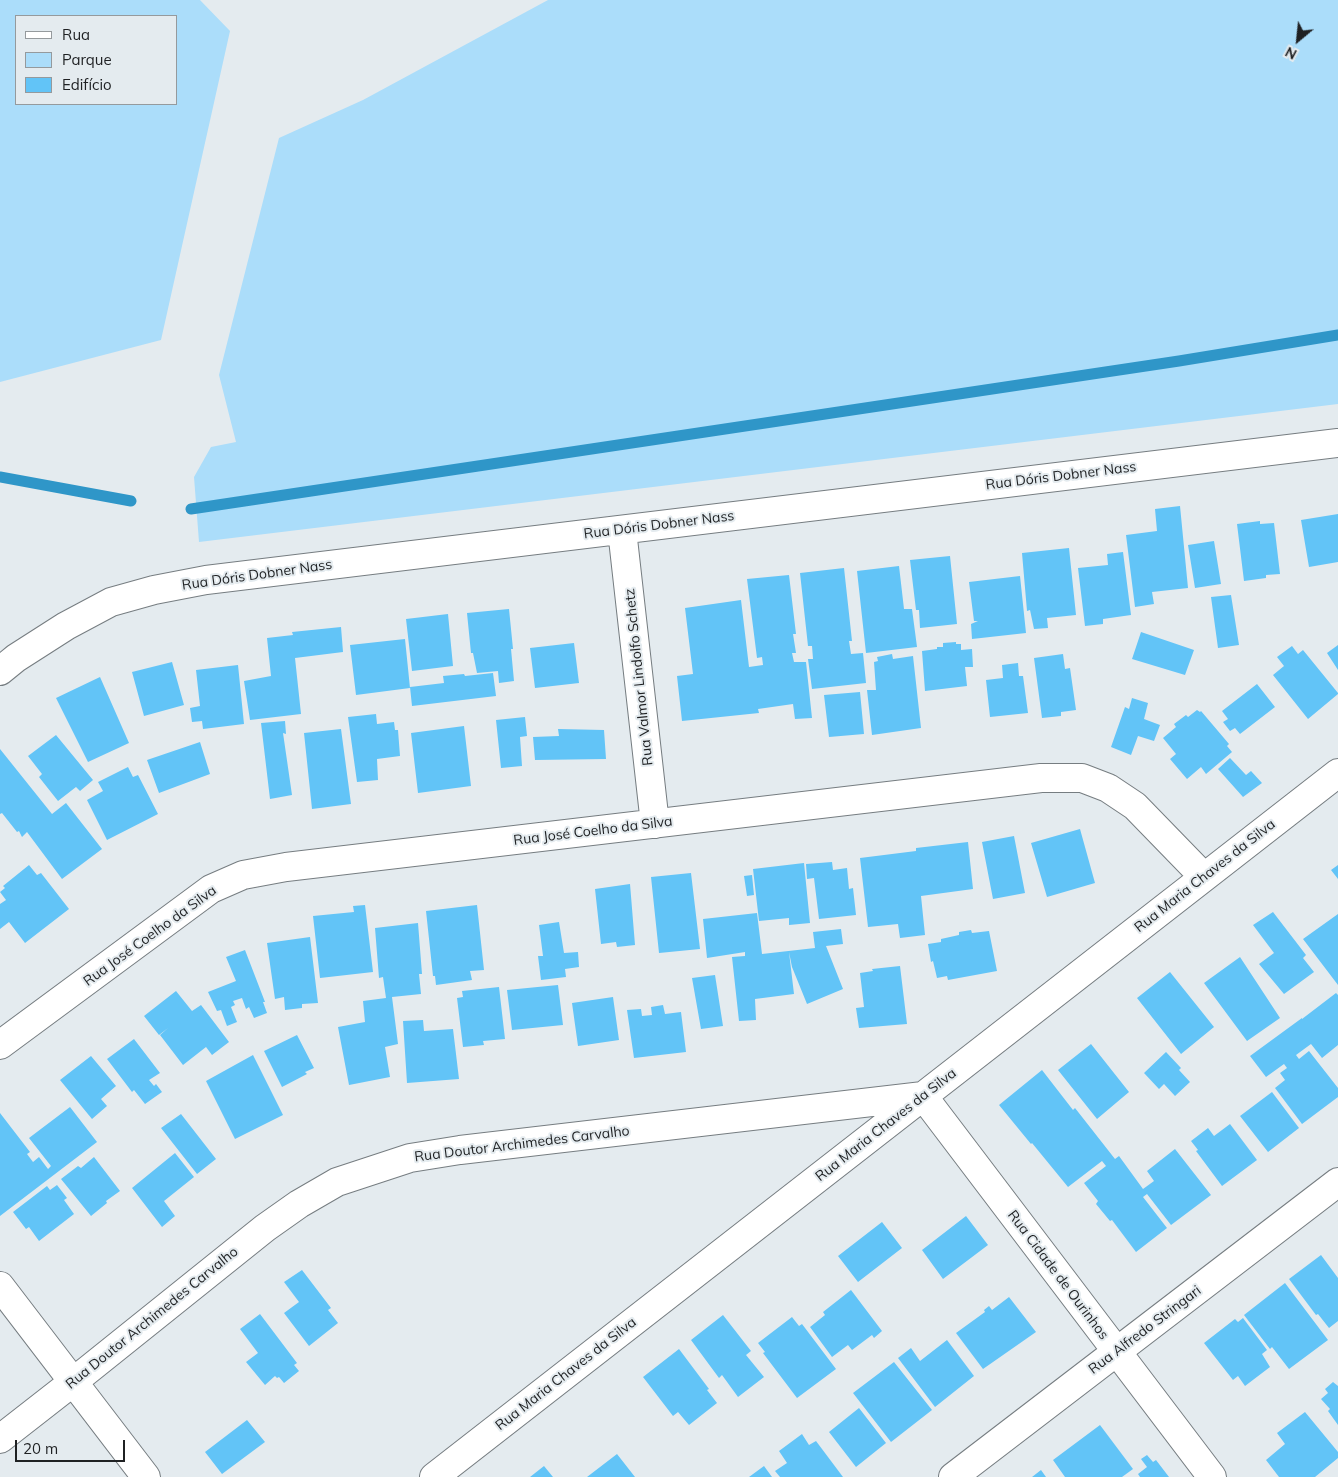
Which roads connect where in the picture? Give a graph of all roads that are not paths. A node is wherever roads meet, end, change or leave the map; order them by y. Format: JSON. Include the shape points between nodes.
{"nodes":[{"id":1,"x":1338,"y":443,"type":"edge"},
{"id":2,"x":622,"y":530,"type":"junction"},
{"id":3,"x":0,"y":671,"type":"edge"},
{"id":4,"x":1338,"y":773,"type":"edge"},
{"id":5,"x":655,"y":824,"type":"junction"},
{"id":6,"x":1204,"y":877,"type":"junction"},
{"id":7,"x":0,"y":1045,"type":"edge"},
{"id":8,"x":923,"y":1096,"type":"junction"},
{"id":9,"x":1338,"y":1182,"type":"edge"},
{"id":10,"x":0,"y":1286,"type":"edge"},
{"id":11,"x":1116,"y":1352,"type":"junction"},
{"id":12,"x":73,"y":1382,"type":"junction"},
{"id":13,"x":0,"y":1439,"type":"edge"},
{"id":14,"x":146,"y":1477,"type":"edge"},
{"id":15,"x":434,"y":1477,"type":"edge"},
{"id":16,"x":953,"y":1477,"type":"edge"},
{"id":17,"x":1212,"y":1477,"type":"edge"}],
"edges":[{"from":1,"to":2,"type":"street","name":"Rua Dóris Dobner Nass"},
{"from":2,"to":3,"type":"street","name":"Rua Dóris Dobner Nass","via":[[206,580],[154,590],[111,602],[66,626]]},
{"from":2,"to":5,"type":"street","name":"Rua Valmor Lindolfo Schetz"},
{"from":4,"to":6,"type":"street","name":"Rua Maria Chaves da Silva"},
{"from":5,"to":6,"type":"street","name":"Rua José Coelho da Silva","via":[[1041,778],[1082,778],[1108,788],[1135,806]]},
{"from":5,"to":7,"type":"street","name":"Rua José Coelho da Silva","via":[[286,867],[243,875],[211,889]]},
{"from":6,"to":8,"type":"street","name":"Rua Maria Chaves da Silva"},
{"from":8,"to":11,"type":"street","name":"Rua Cidade de Ourinhos"},
{"from":8,"to":12,"type":"street","name":"Rua Doutor Archimedes Carvalho","via":[[460,1150],[410,1158],[371,1170],[337,1182],[265,1228]]},
{"from":8,"to":15,"type":"street","name":"Rua Maria Chaves da Silva"},
{"from":9,"to":11,"type":"street","name":"Rua Alfredo Stringari"},
{"from":10,"to":12,"type":"street"},
{"from":11,"to":16,"type":"street","name":"Rua Alfredo Stringari"},
{"from":11,"to":17,"type":"street","name":"Rua Cidade de Ourinhos"},
{"from":12,"to":13,"type":"street","name":"Rua Doutor Archimedes Carvalho"},
{"from":12,"to":14,"type":"street"}]}
